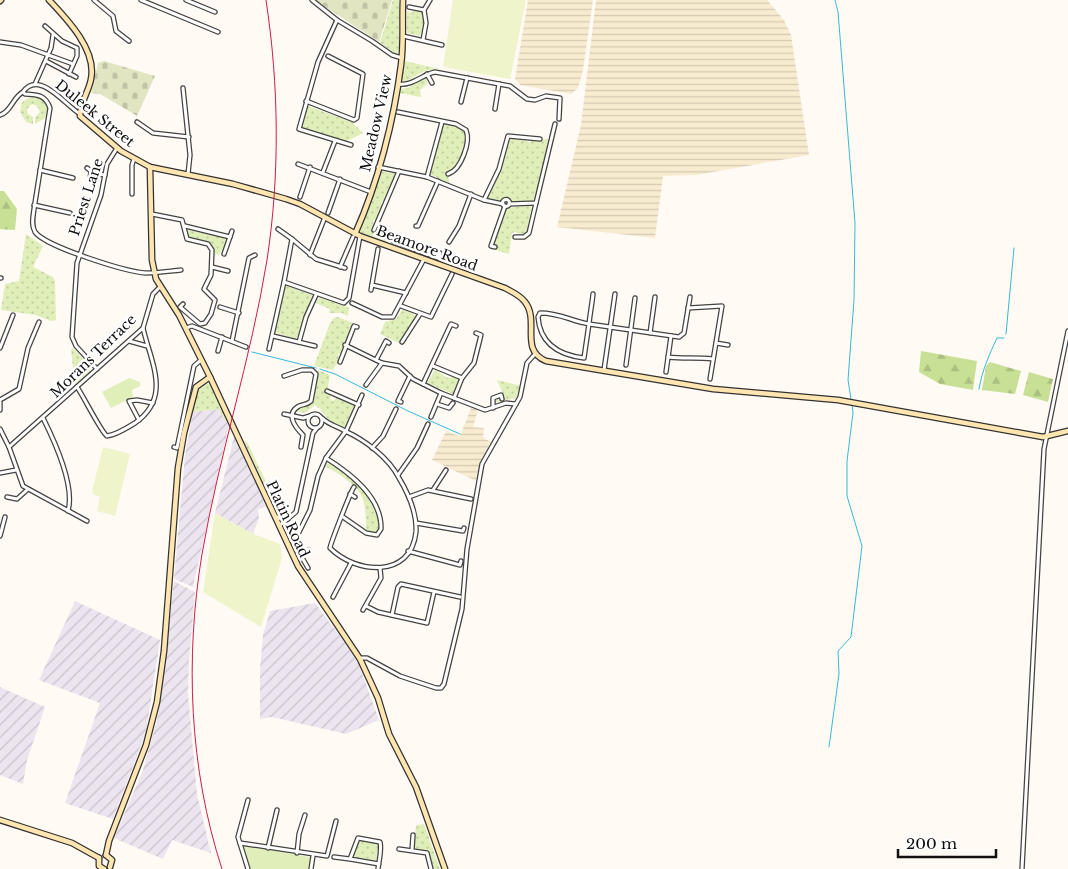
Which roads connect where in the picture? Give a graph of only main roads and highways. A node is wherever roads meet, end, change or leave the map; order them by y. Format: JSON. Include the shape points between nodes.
{"nodes":[{"id":1,"x":49,"y":0,"type":"edge"},
{"id":2,"x":402,"y":0,"type":"edge"},
{"id":3,"x":150,"y":167,"type":"junction"},
{"id":4,"x":356,"y":236,"type":"junction"},
{"id":5,"x":210,"y":377,"type":"junction"},
{"id":6,"x":1068,"y":431,"type":"edge"},
{"id":7,"x":0,"y":820,"type":"edge"},
{"id":8,"x":106,"y":854,"type":"junction"},
{"id":9,"x":99,"y":858,"type":"junction"},
{"id":10,"x":112,"y":868,"type":"edge"},
{"id":11,"x":103,"y":869,"type":"edge"},
{"id":12,"x":444,"y":869,"type":"edge"}],
"edges":[{"from":1,"to":3,"type":"main road","name":"Duleek Street","via":[[76,34],[91,63],[90,82],[80,114],[118,148]]},
{"from":2,"to":4,"type":"main road","name":"Meadow View","via":[[403,36],[398,84],[378,167]]},
{"from":3,"to":4,"type":"main road","name":"Beamore Road","via":[[286,199]]},
{"from":3,"to":5,"type":"main road","name":"Platin Road","via":[[154,272]]},
{"from":4,"to":6,"type":"main road","name":"Beamore Road","via":[[505,288],[520,297],[529,310],[530,344],[535,354],[551,362],[721,390],[838,400],[1045,437]]},
{"from":5,"to":8,"type":"main road","via":[[196,387],[187,408],[178,468],[157,702],[146,745]]},
{"from":5,"to":12,"type":"main road","name":"Platin Road","via":[[303,575],[359,658],[416,787]]},
{"from":7,"to":9,"type":"main road","via":[[72,843]]},
{"from":8,"to":9,"type":"main road"},
{"from":8,"to":10,"type":"main road","via":[[112,860]]},
{"from":9,"to":11,"type":"main road","via":[[98,863]]},
{"from":10,"to":11,"type":"main road"}]}
